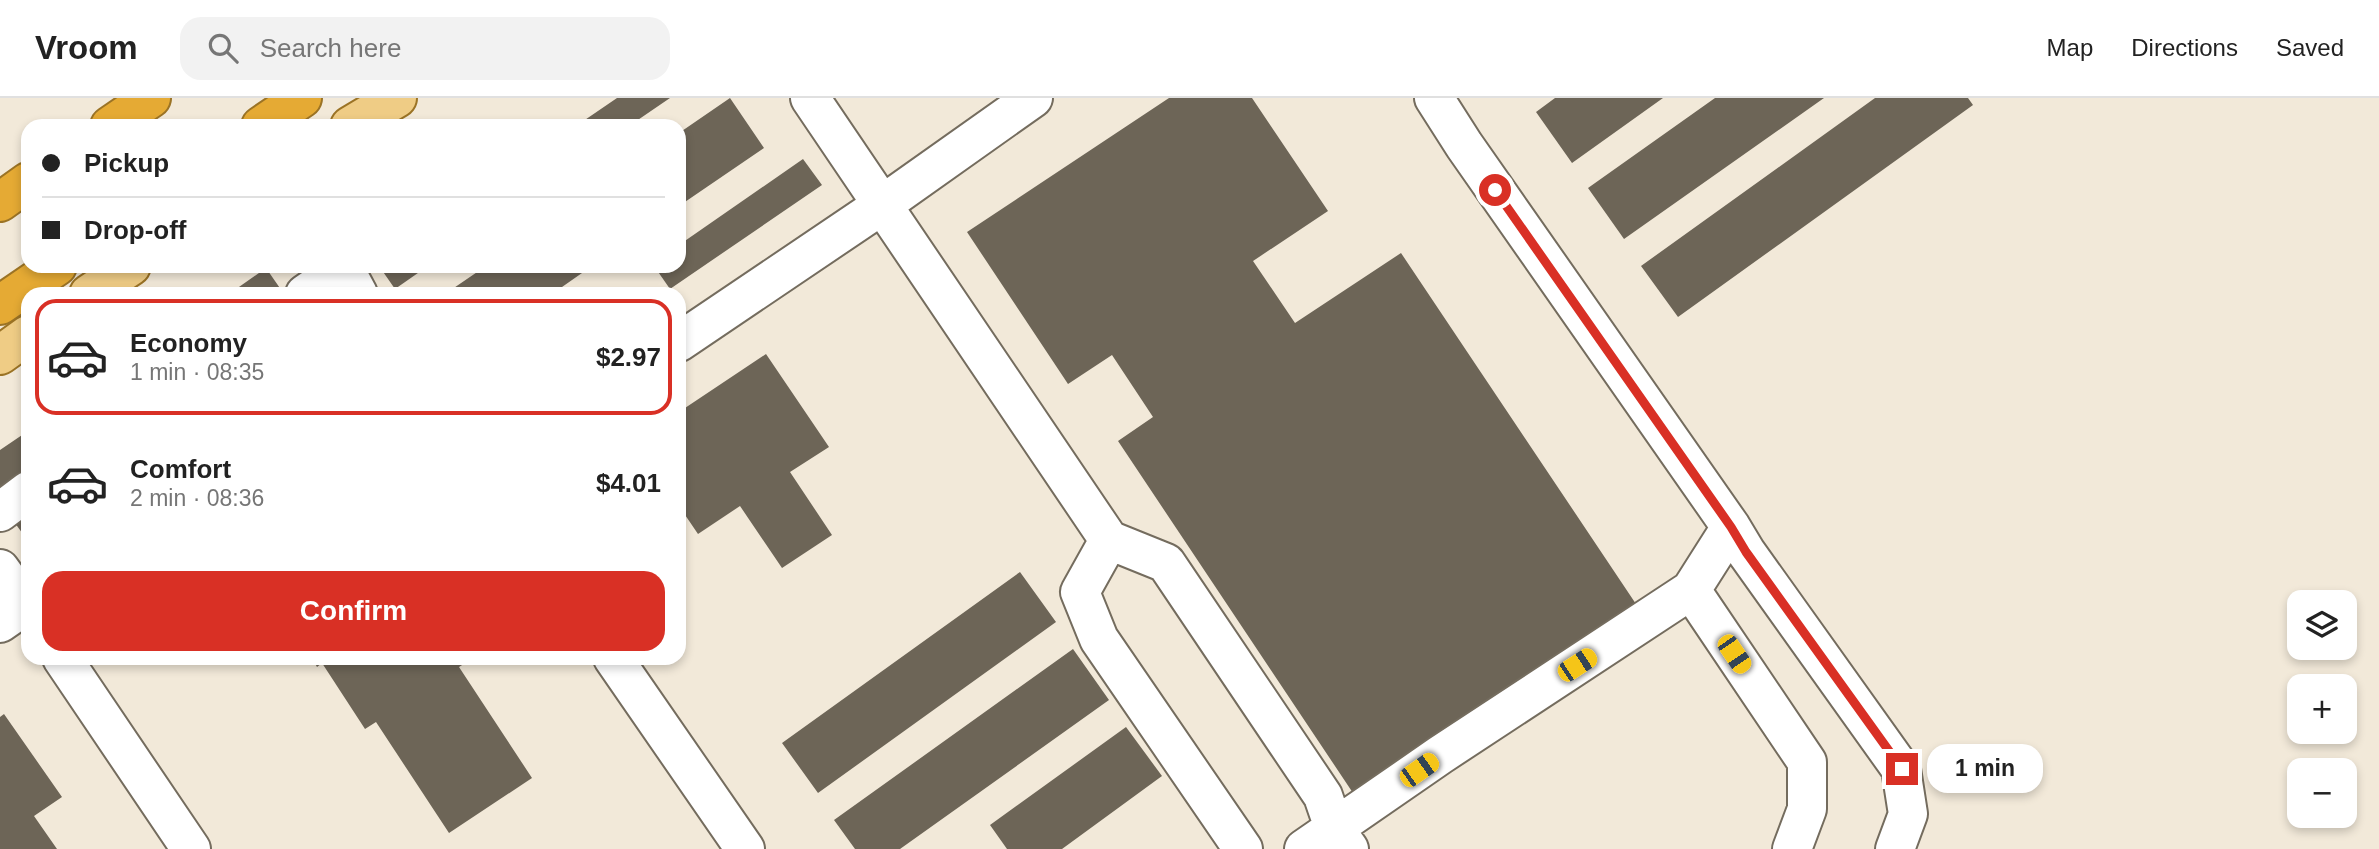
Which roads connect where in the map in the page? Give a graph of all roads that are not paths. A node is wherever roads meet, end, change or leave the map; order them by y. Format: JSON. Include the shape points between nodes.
{"nodes":[{"id":1,"x":151,"y":98,"type":"edge"},
{"id":2,"x":302,"y":98,"type":"edge"},
{"id":3,"x":397,"y":98,"type":"edge"},
{"id":4,"x":810,"y":98,"type":"edge"},
{"id":5,"x":1033,"y":98,"type":"edge"},
{"id":6,"x":1434,"y":98,"type":"edge"},
{"id":7,"x":120,"y":119,"type":"edge"},
{"id":8,"x":271,"y":119,"type":"edge"},
{"id":9,"x":362,"y":119,"type":"edge"},
{"id":10,"x":21,"y":187,"type":"edge"},
{"id":11,"x":0,"y":202,"type":"edge"},
{"id":12,"x":882,"y":205,"type":"junction"},
{"id":13,"x":47,"y":273,"type":"edge"},
{"id":14,"x":120,"y":273,"type":"edge"},
{"id":15,"x":334,"y":273,"type":"edge"},
{"id":16,"x":26,"y":287,"type":"edge"},
{"id":17,"x":100,"y":287,"type":"edge"},
{"id":18,"x":314,"y":287,"type":"edge"},
{"id":19,"x":21,"y":291,"type":"edge"},
{"id":20,"x":0,"y":305,"type":"edge"},
{"id":21,"x":686,"y":337,"type":"edge"},
{"id":22,"x":21,"y":340,"type":"edge"},
{"id":23,"x":0,"y":355,"type":"edge"},
{"id":24,"x":21,"y":496,"type":"edge"},
{"id":25,"x":0,"y":512,"type":"edge"},
{"id":26,"x":1731,"y":527,"type":"junction"},
{"id":27,"x":1109,"y":540,"type":"junction"},
{"id":28,"x":0,"y":569,"type":"edge"},
{"id":29,"x":1691,"y":590,"type":"junction"},
{"id":30,"x":21,"y":610,"type":"edge"},
{"id":31,"x":67,"y":665,"type":"edge"},
{"id":32,"x":618,"y":665,"type":"edge"},
{"id":33,"x":1329,"y":842,"type":"edge"},
{"id":34,"x":191,"y":849,"type":"edge"},
{"id":35,"x":745,"y":849,"type":"edge"},
{"id":36,"x":1243,"y":849,"type":"edge"},
{"id":37,"x":1792,"y":849,"type":"edge"},
{"id":38,"x":1895,"y":849,"type":"edge"}],
"edges":[{"from":1,"to":7,"type":"highway"},
{"from":2,"to":8,"type":"highway"},
{"from":3,"to":9,"type":"main road"},
{"from":4,"to":12,"type":"lane"},
{"from":5,"to":12,"type":"lane"},
{"from":6,"to":26,"type":"lane"},
{"from":10,"to":11,"type":"highway"},
{"from":12,"to":21,"type":"lane"},
{"from":12,"to":27,"type":"lane"},
{"from":13,"to":16,"type":"highway"},
{"from":14,"to":17,"type":"main road"},
{"from":15,"to":18,"type":"lane"},
{"from":19,"to":20,"type":"highway"},
{"from":22,"to":23,"type":"main road"},
{"from":24,"to":25,"type":"lane"},
{"from":26,"to":29,"type":"lane"},
{"from":26,"to":38,"type":"lane","via":[[1902,769],[1908,814]]},
{"from":27,"to":33,"type":"lane","via":[[1166,563],[1323,796]]},
{"from":27,"to":36,"type":"lane","via":[[1080,592],[1099,639]]},
{"from":28,"to":30,"type":"lane"},
{"from":29,"to":33,"type":"lane","via":[[1440,755]]},
{"from":29,"to":37,"type":"lane","via":[[1807,762],[1807,809]]},
{"from":31,"to":34,"type":"lane"},
{"from":32,"to":35,"type":"lane"}]}
